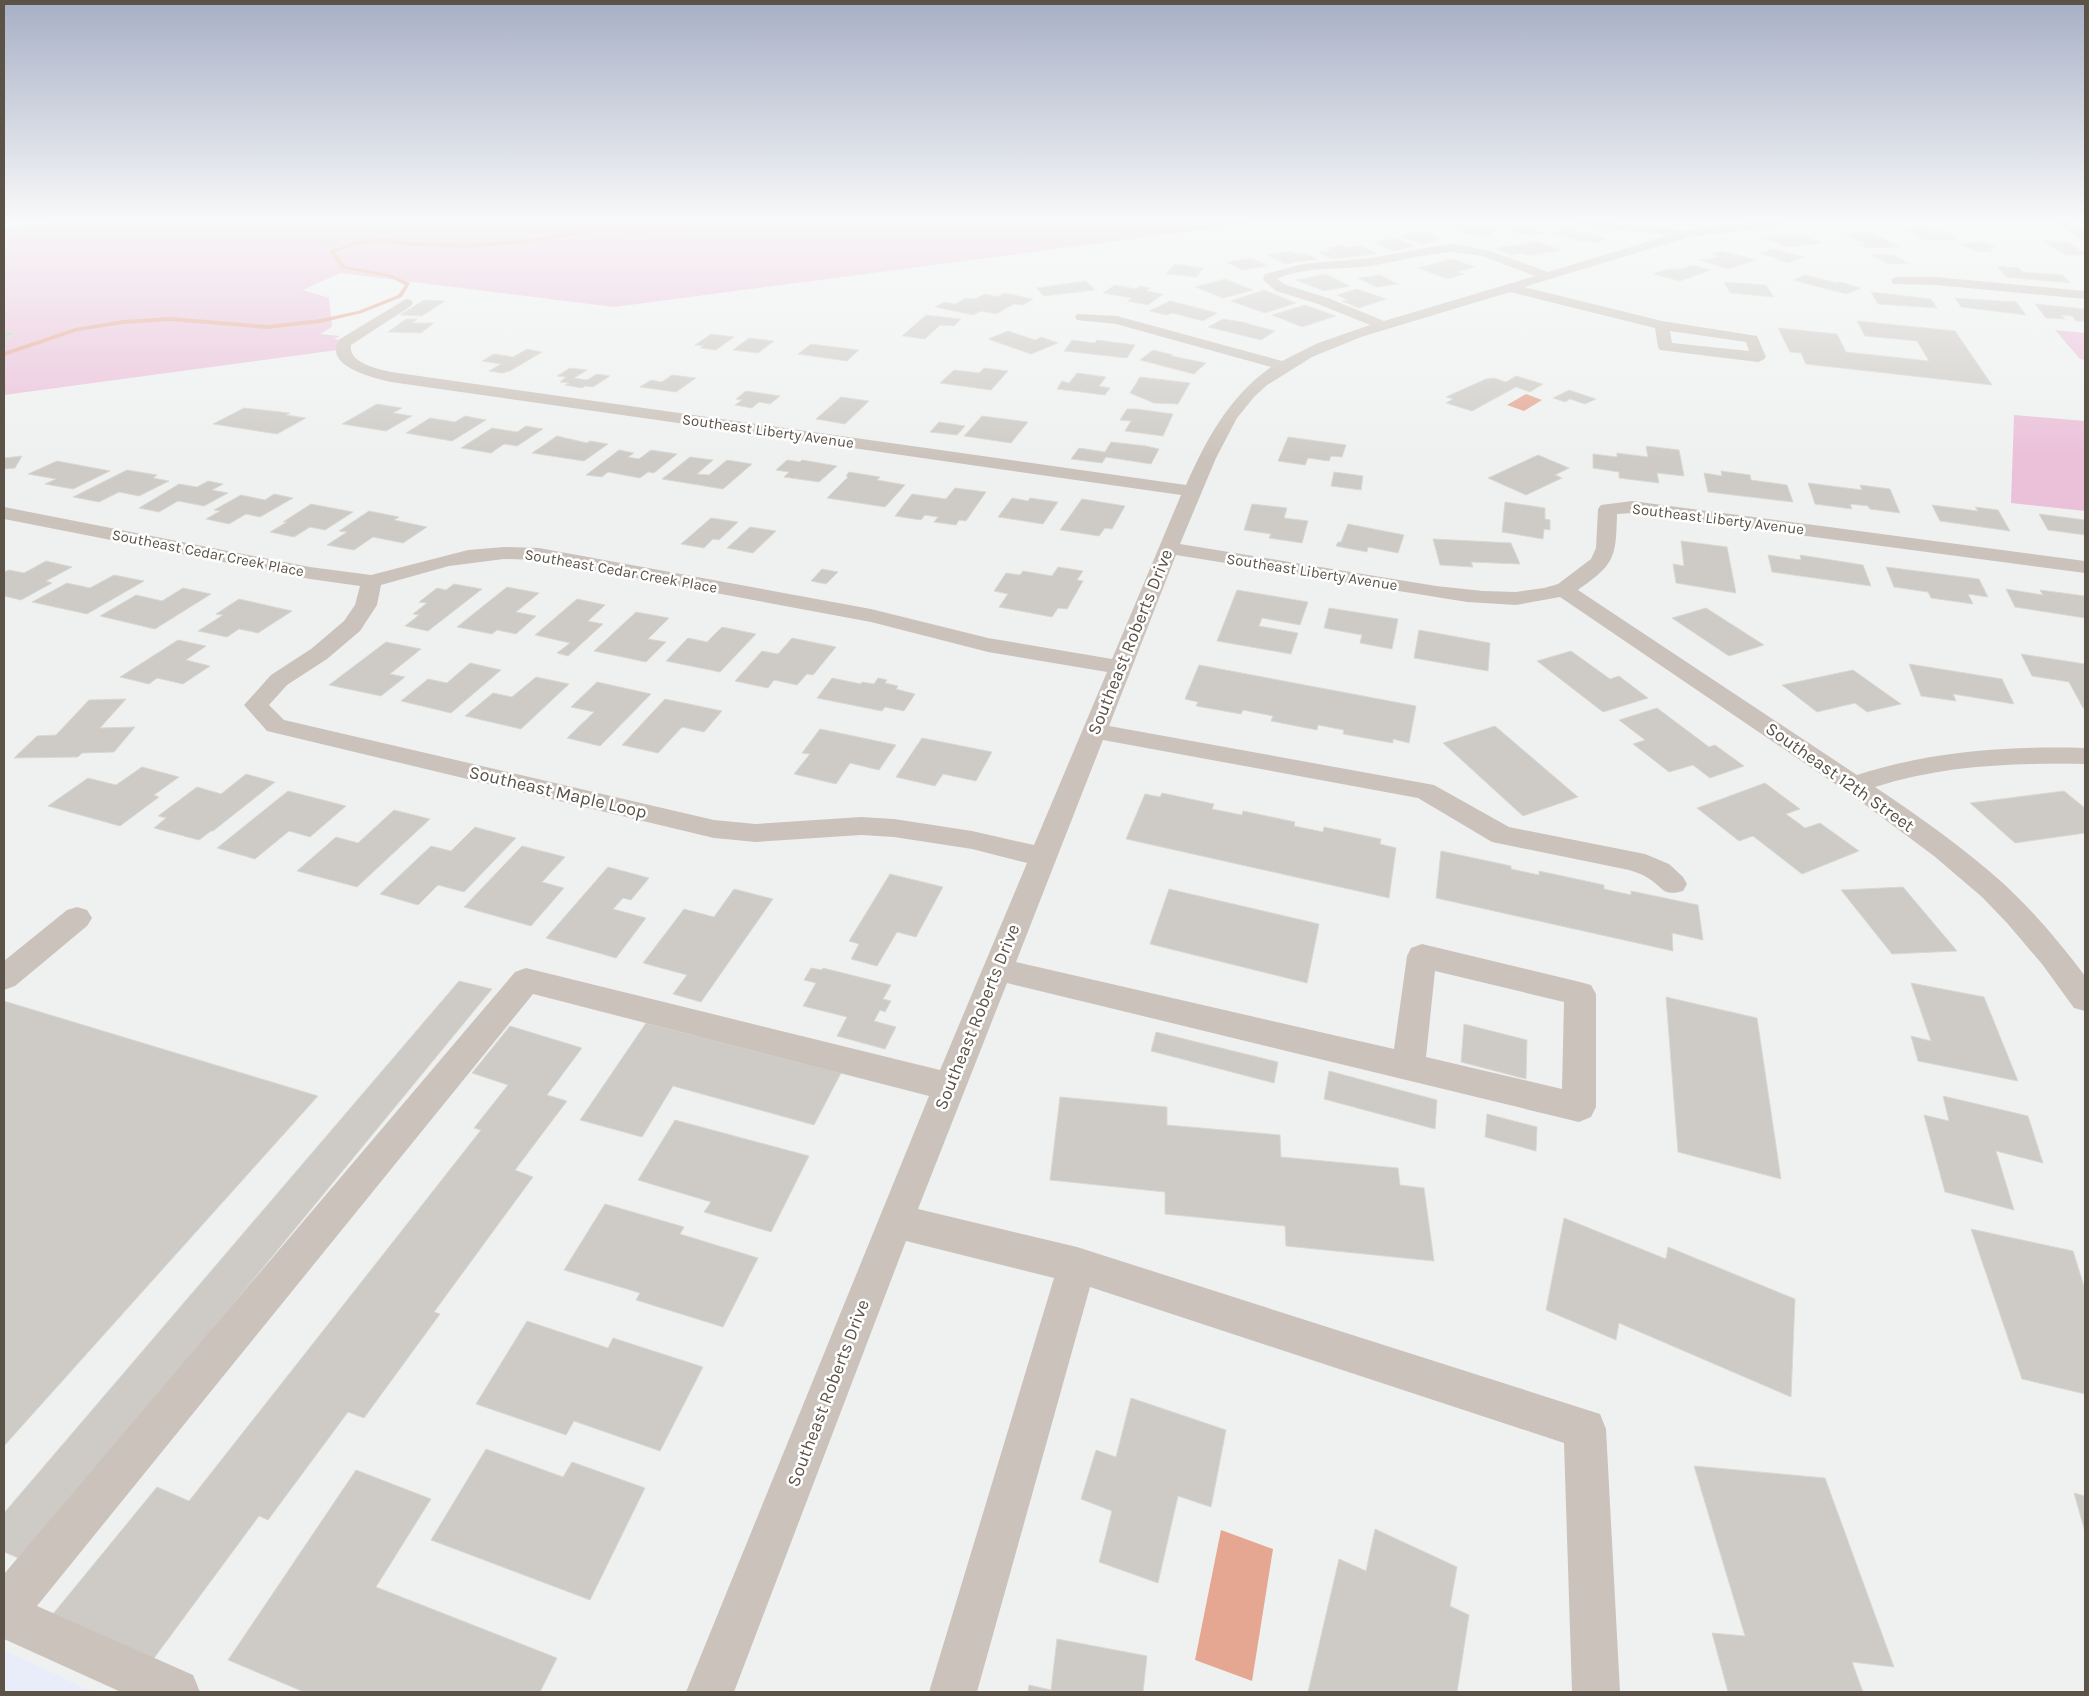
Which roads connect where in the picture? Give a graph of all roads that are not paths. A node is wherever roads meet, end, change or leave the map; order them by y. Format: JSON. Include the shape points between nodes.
{"nodes":[{"id":1,"x":1323,"y":301,"type":"edge"},
{"id":2,"x":1465,"y":301,"type":"edge"},
{"id":3,"x":1563,"y":301,"type":"edge"},
{"id":4,"x":406,"y":303,"type":"dead end"},
{"id":5,"x":1082,"y":317,"type":"dead end"},
{"id":6,"x":1662,"y":325,"type":"junction"},
{"id":7,"x":1384,"y":326,"type":"junction"},
{"id":8,"x":1284,"y":366,"type":"junction"},
{"id":9,"x":1192,"y":491,"type":"junction"},
{"id":10,"x":4,"y":513,"type":"edge"},
{"id":11,"x":1168,"y":548,"type":"junction"},
{"id":12,"x":2085,"y":567,"type":"edge"},
{"id":13,"x":371,"y":581,"type":"junction"},
{"id":14,"x":1563,"y":589,"type":"junction"},
{"id":15,"x":1120,"y":667,"type":"junction"},
{"id":16,"x":1094,"y":731,"type":"junction"},
{"id":17,"x":2085,"y":756,"type":"edge"},
{"id":18,"x":1854,"y":785,"type":"junction"},
{"id":19,"x":1043,"y":857,"type":"junction"},
{"id":20,"x":1673,"y":884,"type":"dead end"},
{"id":21,"x":77,"y":918,"type":"dead end"},
{"id":22,"x":997,"y":969,"type":"junction"},
{"id":23,"x":4,"y":978,"type":"edge"},
{"id":24,"x":2085,"y":999,"type":"edge"},
{"id":25,"x":1408,"y":1066,"type":"junction"},
{"id":26,"x":950,"y":1088,"type":"junction"},
{"id":27,"x":894,"y":1220,"type":"junction"},
{"id":28,"x":1077,"y":1265,"type":"junction"},
{"id":29,"x":4,"y":1610,"type":"edge"},
{"id":30,"x":4,"y":1615,"type":"edge"},
{"id":31,"x":176,"y":1692,"type":"edge"},
{"id":32,"x":710,"y":1692,"type":"edge"},
{"id":33,"x":953,"y":1692,"type":"edge"},
{"id":34,"x":1596,"y":1692,"type":"edge"}],
"edges":[{"from":1,"to":7,"type":"street"},
{"from":2,"to":7,"type":"street","name":"Southeast Roberts Drive"},
{"from":3,"to":6,"type":"street"},
{"from":4,"to":9,"type":"street","name":"Southeast Liberty Avenue","via":[[345,342],[343,352],[349,360],[359,368],[391,377]]},
{"from":5,"to":8,"type":"street","via":[[1117,320]]},
{"from":6,"to":6,"type":"street","via":[[1752,339],[1758,357],[1665,347]]},
{"from":7,"to":8,"type":"street","name":"Southeast Roberts Drive","via":[[1334,342]]},
{"from":8,"to":9,"type":"street","name":"Southeast Roberts Drive","via":[[1237,406],[1212,447]]},
{"from":9,"to":11,"type":"street","name":"Southeast Roberts Drive"},
{"from":10,"to":13,"type":"street","name":"Southeast Cedar Creek Place","via":[[310,573]]},
{"from":11,"to":14,"type":"street","name":"Southeast Liberty Avenue","via":[[1472,596],[1536,596]]},
{"from":11,"to":15,"type":"street","name":"Southeast Roberts Drive"},
{"from":12,"to":14,"type":"street","name":"Southeast Liberty Avenue","via":[[1632,507],[1608,509],[1602,558]]},
{"from":13,"to":15,"type":"street","name":"Southeast Cedar Creek Place","via":[[468,556],[539,554],[871,616],[988,645]]},
{"from":13,"to":19,"type":"street","name":"Southeast Maple Loop","via":[[366,605],[352,626],[319,654],[279,680],[256,704],[276,726],[714,829],[756,833],[861,826],[894,828],[972,840]]},
{"from":14,"to":18,"type":"street","name":"Southeast 12th Street"},
{"from":15,"to":16,"type":"street","name":"Southeast Roberts Drive"},
{"from":16,"to":19,"type":"street","name":"Southeast Roberts Drive"},
{"from":16,"to":20,"type":"street","via":[[1425,791],[1502,834],[1636,861],[1659,871]]},
{"from":17,"to":18,"type":"street","via":[[1958,759],[1886,774]]},
{"from":18,"to":24,"type":"street","name":"Southeast 12th Street","via":[[1955,858],[1993,891],[2029,928]]},
{"from":19,"to":22,"type":"street","name":"Southeast Roberts Drive"},
{"from":21,"to":23,"type":"street"},
{"from":22,"to":25,"type":"street"},
{"from":22,"to":26,"type":"street","name":"Southeast Roberts Drive"},
{"from":25,"to":25,"type":"street","via":[[1579,1107],[1580,994],[1422,956]]},
{"from":26,"to":27,"type":"street","name":"Southeast Roberts Drive"},
{"from":26,"to":29,"type":"street","via":[[526,980]]},
{"from":27,"to":28,"type":"street"},
{"from":27,"to":32,"type":"street","name":"Southeast Roberts Drive"},
{"from":28,"to":33,"type":"street"},
{"from":28,"to":34,"type":"street","via":[[1585,1429]]},
{"from":30,"to":31,"type":"street"}]}
